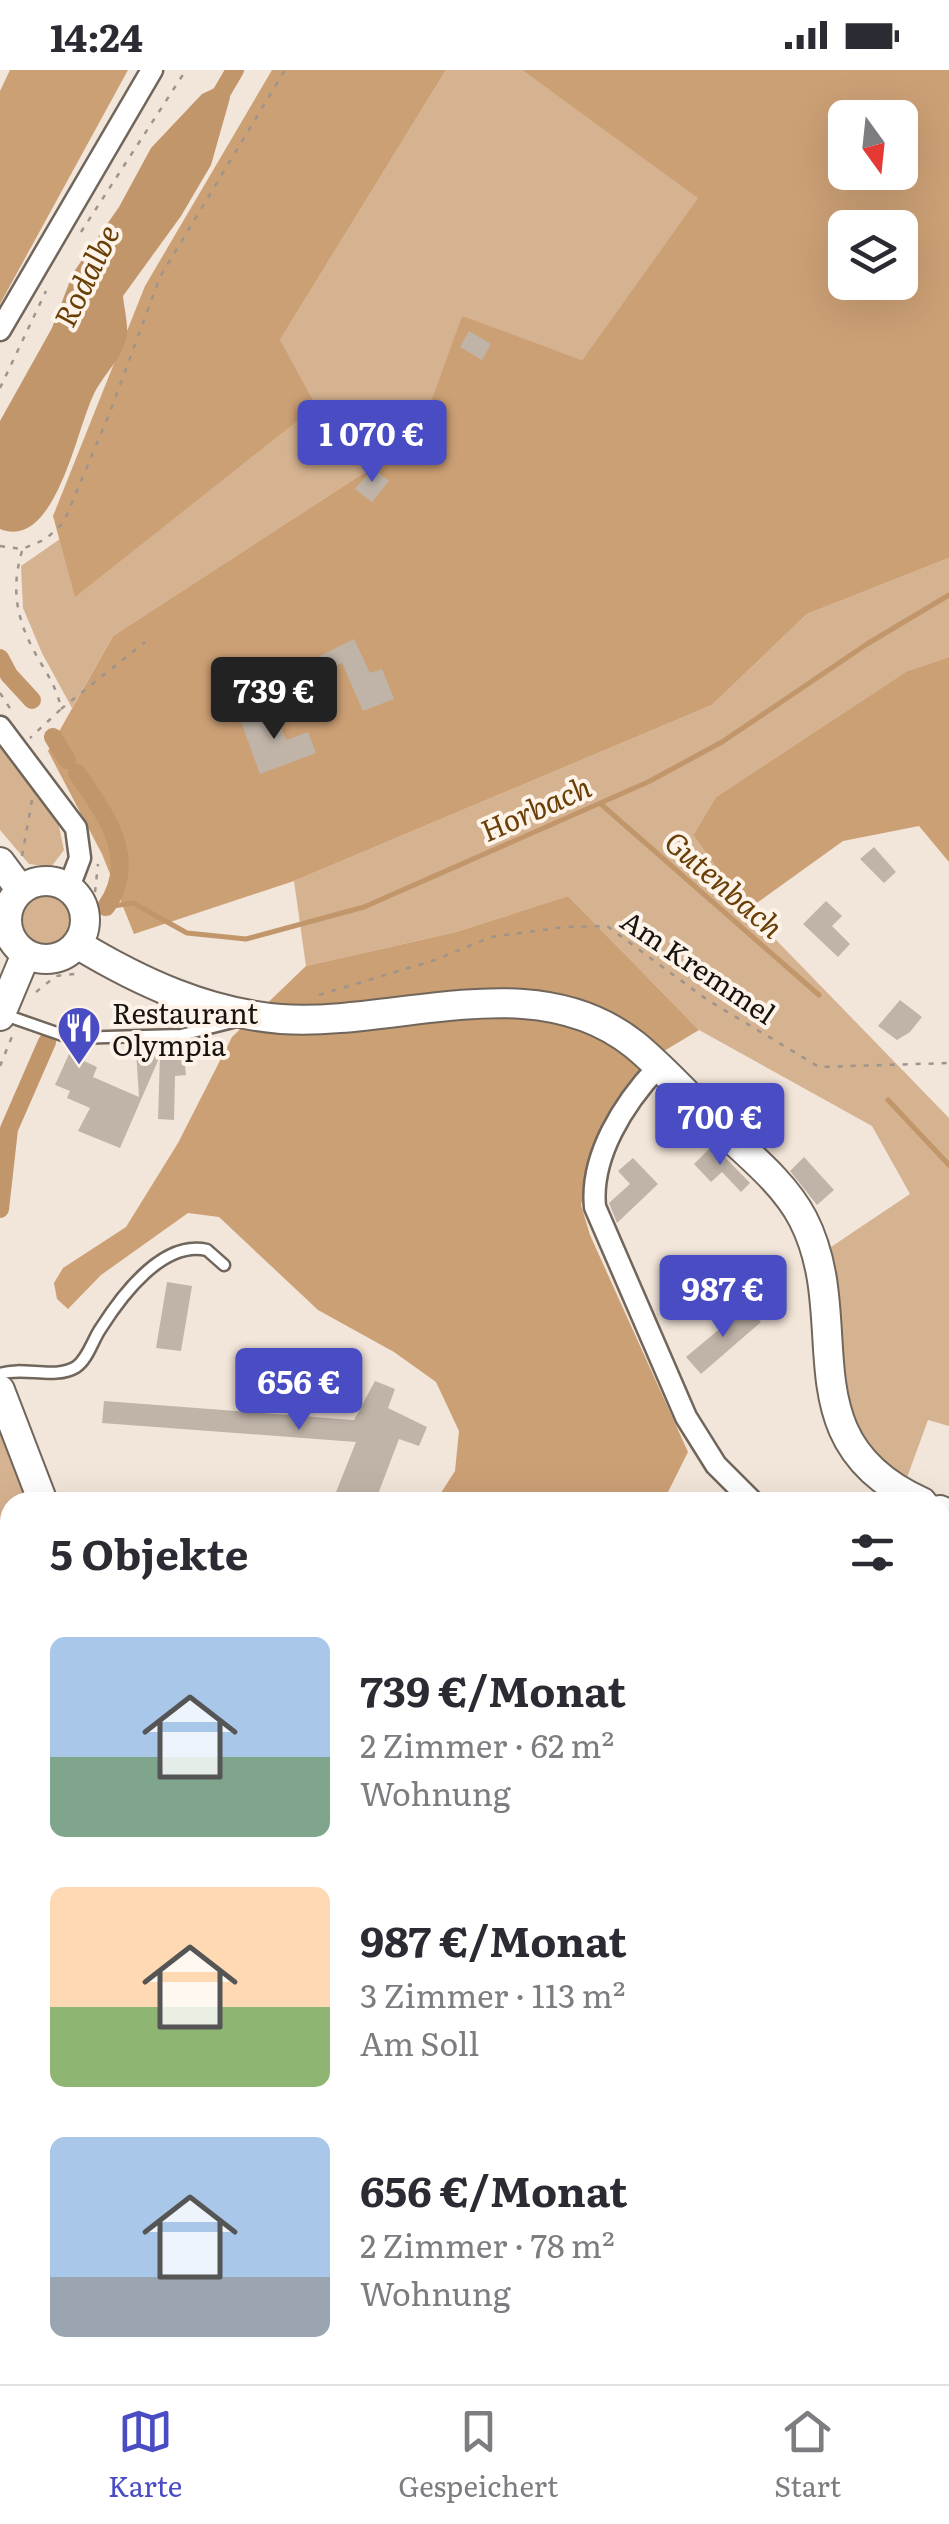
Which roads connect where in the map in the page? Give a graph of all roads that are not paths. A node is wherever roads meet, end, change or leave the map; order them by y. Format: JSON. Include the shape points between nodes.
{"nodes":[{"id":1,"x":152,"y":70,"type":"edge"},
{"id":2,"x":0,"y":330,"type":"edge"},
{"id":3,"x":0,"y":727,"type":"edge"},
{"id":4,"x":19,"y":870,"type":"edge"},
{"id":5,"x":65,"y":875,"type":"junction"},
{"id":6,"x":77,"y":944,"type":"junction"},
{"id":7,"x":26,"y":954,"type":"junction"},
{"id":8,"x":0,"y":1015,"type":"edge"},
{"id":9,"x":252,"y":1016,"type":"junction"},
{"id":10,"x":658,"y":1067,"type":"junction"},
{"id":11,"x":224,"y":1265,"type":"dead end"},
{"id":12,"x":0,"y":1374,"type":"edge"},
{"id":13,"x":0,"y":1390,"type":"edge"},
{"id":14,"x":39,"y":1492,"type":"edge"},
{"id":15,"x":743,"y":1492,"type":"edge"},
{"id":16,"x":905,"y":1492,"type":"edge"}],
"edges":[{"from":1,"to":2,"type":"street"},
{"from":3,"to":5,"type":"street","via":[[66,812],[81,844],[77,873]]},
{"from":4,"to":5,"type":"main road","via":[[50,880]]},
{"from":4,"to":7,"type":"main road","via":[[6,918],[11,938]]},
{"from":5,"to":6,"type":"main road","via":[[84,908]]},
{"from":6,"to":7,"type":"main road","via":[[59,957]]},
{"from":6,"to":9,"type":"main road","via":[[160,989]]},
{"from":7,"to":8,"type":"main road"},
{"from":8,"to":9,"type":"lane","via":[[70,1038],[181,1035]]},
{"from":9,"to":10,"type":"main road","via":[[324,1018],[520,1003],[595,1021]]},
{"from":10,"to":15,"type":"street","via":[[624,1110],[594,1174],[595,1207],[686,1417],[716,1465]]},
{"from":10,"to":16,"type":"main road","via":[[770,1177],[802,1218],[822,1287],[834,1400],[848,1440],[877,1476]]},
{"from":11,"to":12,"type":"lane","via":[[207,1250],[176,1252],[106,1320],[78,1366]]},
{"from":13,"to":14,"type":"main road"}]}
